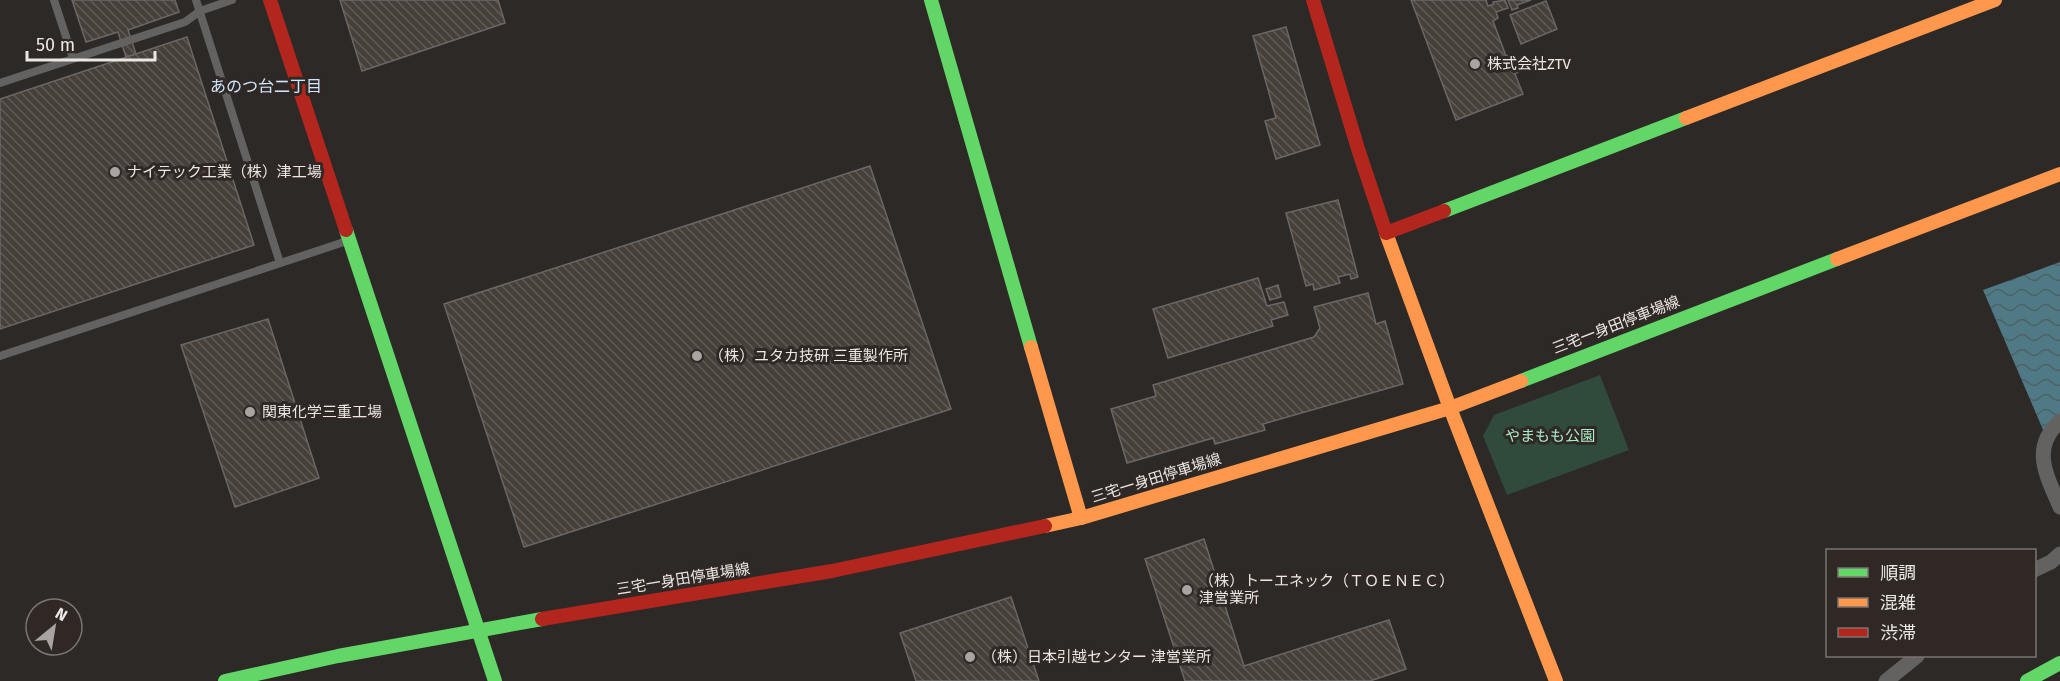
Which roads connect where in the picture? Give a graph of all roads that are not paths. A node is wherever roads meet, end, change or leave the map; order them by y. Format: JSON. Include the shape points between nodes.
{"nodes":[{"id":1,"x":54,"y":0,"type":"edge"},
{"id":2,"x":196,"y":0,"type":"edge"},
{"id":3,"x":232,"y":0,"type":"edge"},
{"id":4,"x":270,"y":0,"type":"edge"},
{"id":5,"x":931,"y":0,"type":"edge"},
{"id":6,"x":1313,"y":0,"type":"edge"},
{"id":7,"x":1995,"y":0,"type":"edge"},
{"id":8,"x":200,"y":11,"type":"junction"},
{"id":9,"x":73,"y":58,"type":"junction"},
{"id":10,"x":0,"y":83,"type":"edge"},
{"id":11,"x":2060,"y":174,"type":"edge"},
{"id":12,"x":1386,"y":233,"type":"junction"},
{"id":13,"x":349,"y":240,"type":"junction"},
{"id":14,"x":280,"y":263,"type":"junction"},
{"id":15,"x":0,"y":356,"type":"edge"},
{"id":16,"x":1450,"y":408,"type":"junction"},
{"id":17,"x":2060,"y":421,"type":"edge"},
{"id":18,"x":2060,"y":507,"type":"edge"},
{"id":19,"x":1081,"y":518,"type":"junction"},
{"id":20,"x":2060,"y":554,"type":"edge"},
{"id":21,"x":2036,"y":569,"type":"edge"},
{"id":22,"x":478,"y":629,"type":"junction"},
{"id":23,"x":1916,"y":657,"type":"edge"},
{"id":24,"x":2060,"y":663,"type":"edge"},
{"id":25,"x":225,"y":681,"type":"edge"},
{"id":26,"x":495,"y":681,"type":"edge"},
{"id":27,"x":1556,"y":681,"type":"edge"},
{"id":28,"x":1886,"y":681,"type":"edge"},
{"id":29,"x":2027,"y":681,"type":"edge"}],
"edges":[{"from":1,"to":9,"type":"lane"},
{"from":2,"to":8,"type":"lane"},
{"from":3,"to":8,"type":"lane"},
{"from":4,"to":13,"type":"street"},
{"from":5,"to":19,"type":"street"},
{"from":6,"to":12,"type":"street"},
{"from":7,"to":12,"type":"street"},
{"from":8,"to":9,"type":"lane","via":[[185,22]]},
{"from":8,"to":14,"type":"lane"},
{"from":9,"to":10,"type":"lane"},
{"from":11,"to":16,"type":"street","name":"三宅一身田停車場線"},
{"from":12,"to":16,"type":"street"},
{"from":13,"to":14,"type":"lane"},
{"from":13,"to":22,"type":"street"},
{"from":14,"to":15,"type":"lane"},
{"from":16,"to":19,"type":"street","name":"三宅一身田停車場線"},
{"from":16,"to":27,"type":"street"},
{"from":17,"to":18,"type":"street","via":[[2049,431],[2042,456]]},
{"from":19,"to":22,"type":"street","name":"三宅一身田停車場線","via":[[785,579]]},
{"from":20,"to":21,"type":"street"},
{"from":22,"to":25,"type":"street","name":"三宅一身田停車場線"},
{"from":22,"to":26,"type":"street"},
{"from":23,"to":28,"type":"street"},
{"from":24,"to":29,"type":"street"}]}
